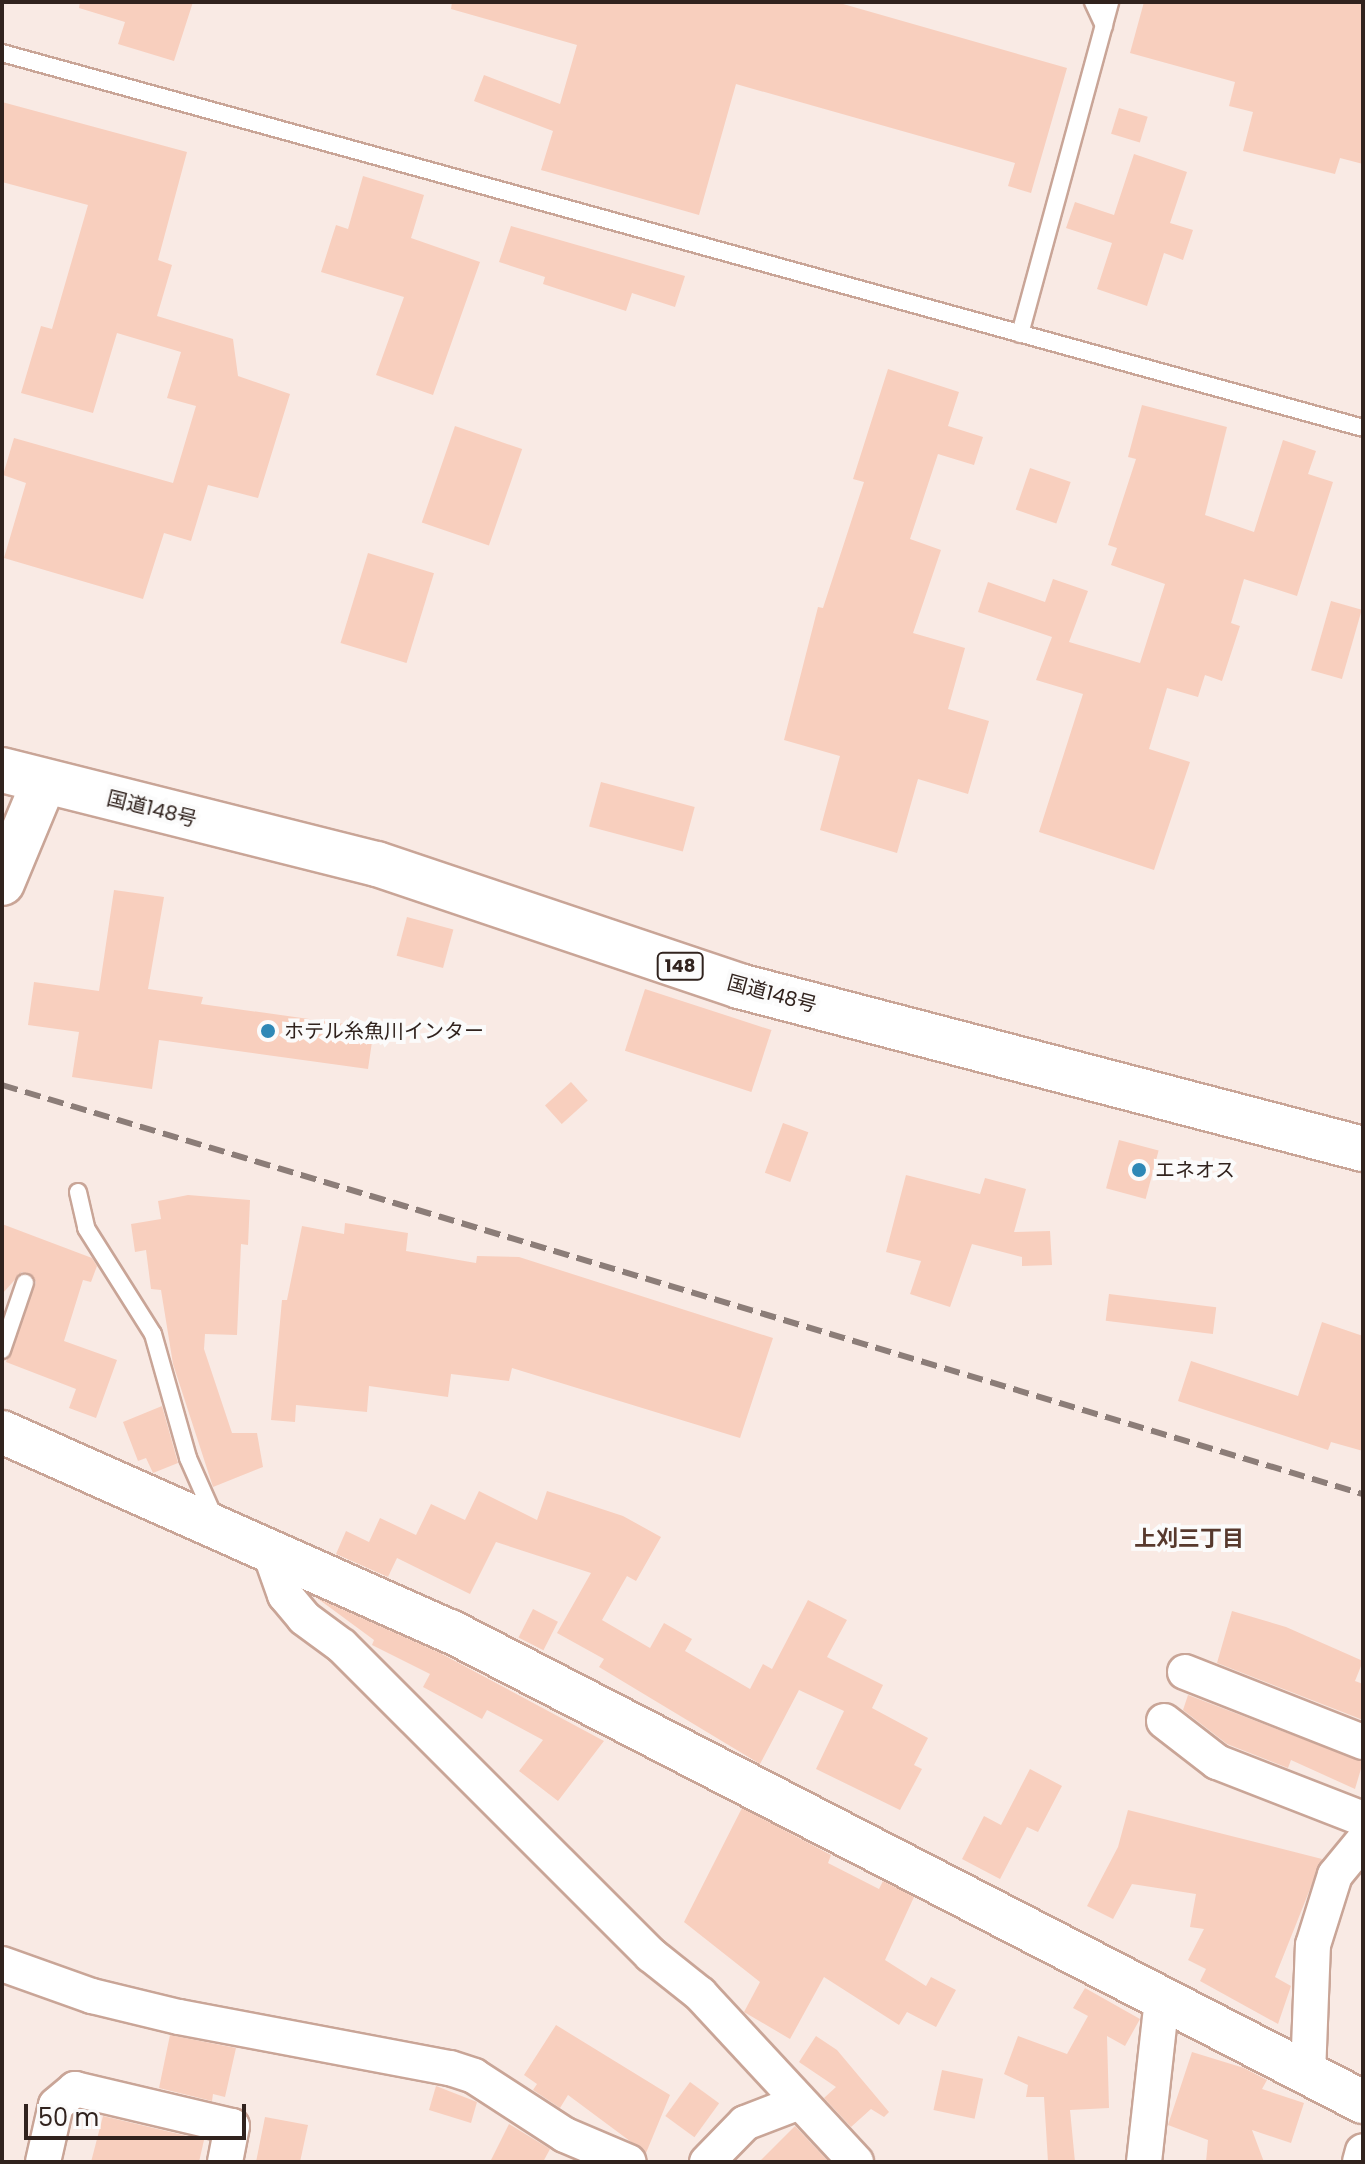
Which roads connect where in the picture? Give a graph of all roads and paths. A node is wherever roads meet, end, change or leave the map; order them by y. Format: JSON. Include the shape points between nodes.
{"nodes":[{"id":1,"x":1093,"y":2,"type":"edge"},
{"id":2,"x":1110,"y":2,"type":"edge"},
{"id":3,"x":1104,"y":26,"type":"junction"},
{"id":4,"x":2,"y":53,"type":"edge"},
{"id":5,"x":1020,"y":334,"type":"junction"},
{"id":6,"x":1363,"y":428,"type":"edge"},
{"id":7,"x":2,"y":770,"type":"edge"},
{"id":8,"x":44,"y":782,"type":"junction"},
{"id":9,"x":2,"y":883,"type":"edge"},
{"id":10,"x":1363,"y":1149,"type":"edge"},
{"id":11,"x":78,"y":1192,"type":"dead end"},
{"id":12,"x":25,"y":1283,"type":"dead end"},
{"id":13,"x":2,"y":1350,"type":"edge"},
{"id":14,"x":2,"y":1432,"type":"edge"},
{"id":15,"x":217,"y":1524,"type":"junction"},
{"id":16,"x":268,"y":1547,"type":"junction"},
{"id":17,"x":1185,"y":1672,"type":"dead end"},
{"id":18,"x":1164,"y":1721,"type":"dead end"},
{"id":19,"x":1363,"y":1742,"type":"edge"},
{"id":20,"x":1363,"y":1819,"type":"edge"},
{"id":21,"x":1363,"y":1841,"type":"edge"},
{"id":22,"x":2,"y":1964,"type":"edge"},
{"id":23,"x":1162,"y":1998,"type":"junction"},
{"id":24,"x":1308,"y":2074,"type":"junction"},
{"id":25,"x":1363,"y":2102,"type":"edge"},
{"id":26,"x":797,"y":2103,"type":"junction"},
{"id":27,"x":1363,"y":2151,"type":"edge"},
{"id":28,"x":43,"y":2162,"type":"edge"},
{"id":29,"x":225,"y":2162,"type":"edge"},
{"id":30,"x":629,"y":2162,"type":"edge"},
{"id":31,"x":707,"y":2162,"type":"edge"},
{"id":32,"x":856,"y":2162,"type":"edge"},
{"id":33,"x":1144,"y":2162,"type":"edge"},
{"id":34,"x":1360,"y":2162,"type":"edge"}],
"edges":[{"from":1,"to":3,"type":"lane"},
{"from":2,"to":3,"type":"lane"},
{"from":3,"to":5,"type":"lane"},
{"from":4,"to":5,"type":"lane"},
{"from":5,"to":6,"type":"lane"},
{"from":7,"to":8,"type":"highway","name":"国道148号","number":"148"},
{"from":8,"to":9,"type":"highway"},
{"from":8,"to":10,"type":"highway","name":"国道148号","number":"148","via":[[377,864],[739,986]]},
{"from":11,"to":15,"type":"lane","via":[[86,1228],[153,1334],[188,1458]]},
{"from":12,"to":13,"type":"lane"},
{"from":14,"to":15,"type":"street"},
{"from":15,"to":16,"type":"street"},
{"from":16,"to":23,"type":"street","via":[[450,1631]]},
{"from":16,"to":26,"type":"street","via":[[285,1595],[304,1618],[342,1646],[651,1955],[700,1994]]},
{"from":17,"to":19,"type":"street"},
{"from":18,"to":20,"type":"street","via":[[1217,1762]]},
{"from":21,"to":24,"type":"street","via":[[1335,1875],[1313,1945]]},
{"from":22,"to":30,"type":"street","via":[[165,2013],[450,2068],[474,2076],[565,2135]]},
{"from":23,"to":24,"type":"street"},
{"from":23,"to":33,"type":"street"},
{"from":24,"to":25,"type":"street"},
{"from":26,"to":31,"type":"street","via":[[745,2123]]},
{"from":26,"to":32,"type":"street"},
{"from":27,"to":34,"type":"street"},
{"from":28,"to":29,"type":"street","via":[[56,2105],[75,2089],[232,2126]]}]}
